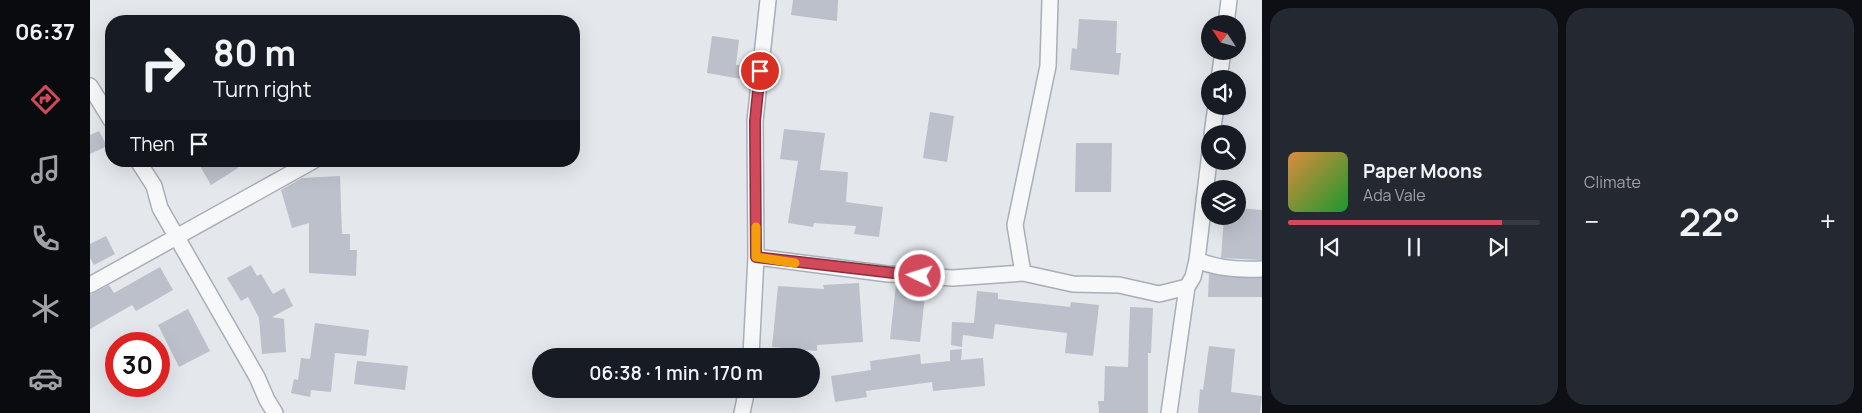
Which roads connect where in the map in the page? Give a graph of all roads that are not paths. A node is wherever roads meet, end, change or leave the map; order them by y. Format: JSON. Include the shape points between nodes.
{"nodes":[{"id":1,"x":768,"y":0,"type":"edge"},
{"id":2,"x":1050,"y":0,"type":"edge"},
{"id":3,"x":1229,"y":0,"type":"edge"},
{"id":4,"x":1227,"y":15,"type":"edge"},
{"id":5,"x":90,"y":86,"type":"edge"},
{"id":6,"x":105,"y":110,"type":"edge"},
{"id":7,"x":142,"y":167,"type":"edge"},
{"id":8,"x":302,"y":167,"type":"edge"},
{"id":9,"x":1208,"y":170,"type":"edge"},
{"id":10,"x":177,"y":237,"type":"junction"},
{"id":11,"x":756,"y":257,"type":"junction"},
{"id":12,"x":1197,"y":260,"type":"junction"},
{"id":13,"x":1262,"y":269,"type":"edge"},
{"id":14,"x":1023,"y":273,"type":"junction"},
{"id":15,"x":90,"y":285,"type":"edge"},
{"id":16,"x":1187,"y":287,"type":"junction"},
{"id":17,"x":752,"y":348,"type":"edge"},
{"id":18,"x":745,"y":398,"type":"edge"},
{"id":19,"x":275,"y":413,"type":"edge"},
{"id":20,"x":742,"y":413,"type":"edge"},
{"id":21,"x":1169,"y":413,"type":"edge"}],
"edges":[{"from":1,"to":11,"type":"street","via":[[755,121]]},
{"from":2,"to":14,"type":"street","via":[[1048,66],[1015,225]]},
{"from":3,"to":4,"type":"street"},
{"from":5,"to":6,"type":"street"},
{"from":7,"to":10,"type":"street"},
{"from":8,"to":10,"type":"street"},
{"from":9,"to":12,"type":"street"},
{"from":10,"to":15,"type":"street"},
{"from":10,"to":19,"type":"street"},
{"from":11,"to":14,"type":"street","via":[[888,274],[953,278]]},
{"from":11,"to":17,"type":"street"},
{"from":12,"to":13,"type":"street","via":[[1208,265],[1243,270]]},
{"from":12,"to":16,"type":"street","via":[[1193,278]]},
{"from":14,"to":16,"type":"street","via":[[1072,284],[1119,285],[1159,294]]},
{"from":16,"to":21,"type":"street"},
{"from":18,"to":20,"type":"street"}]}
